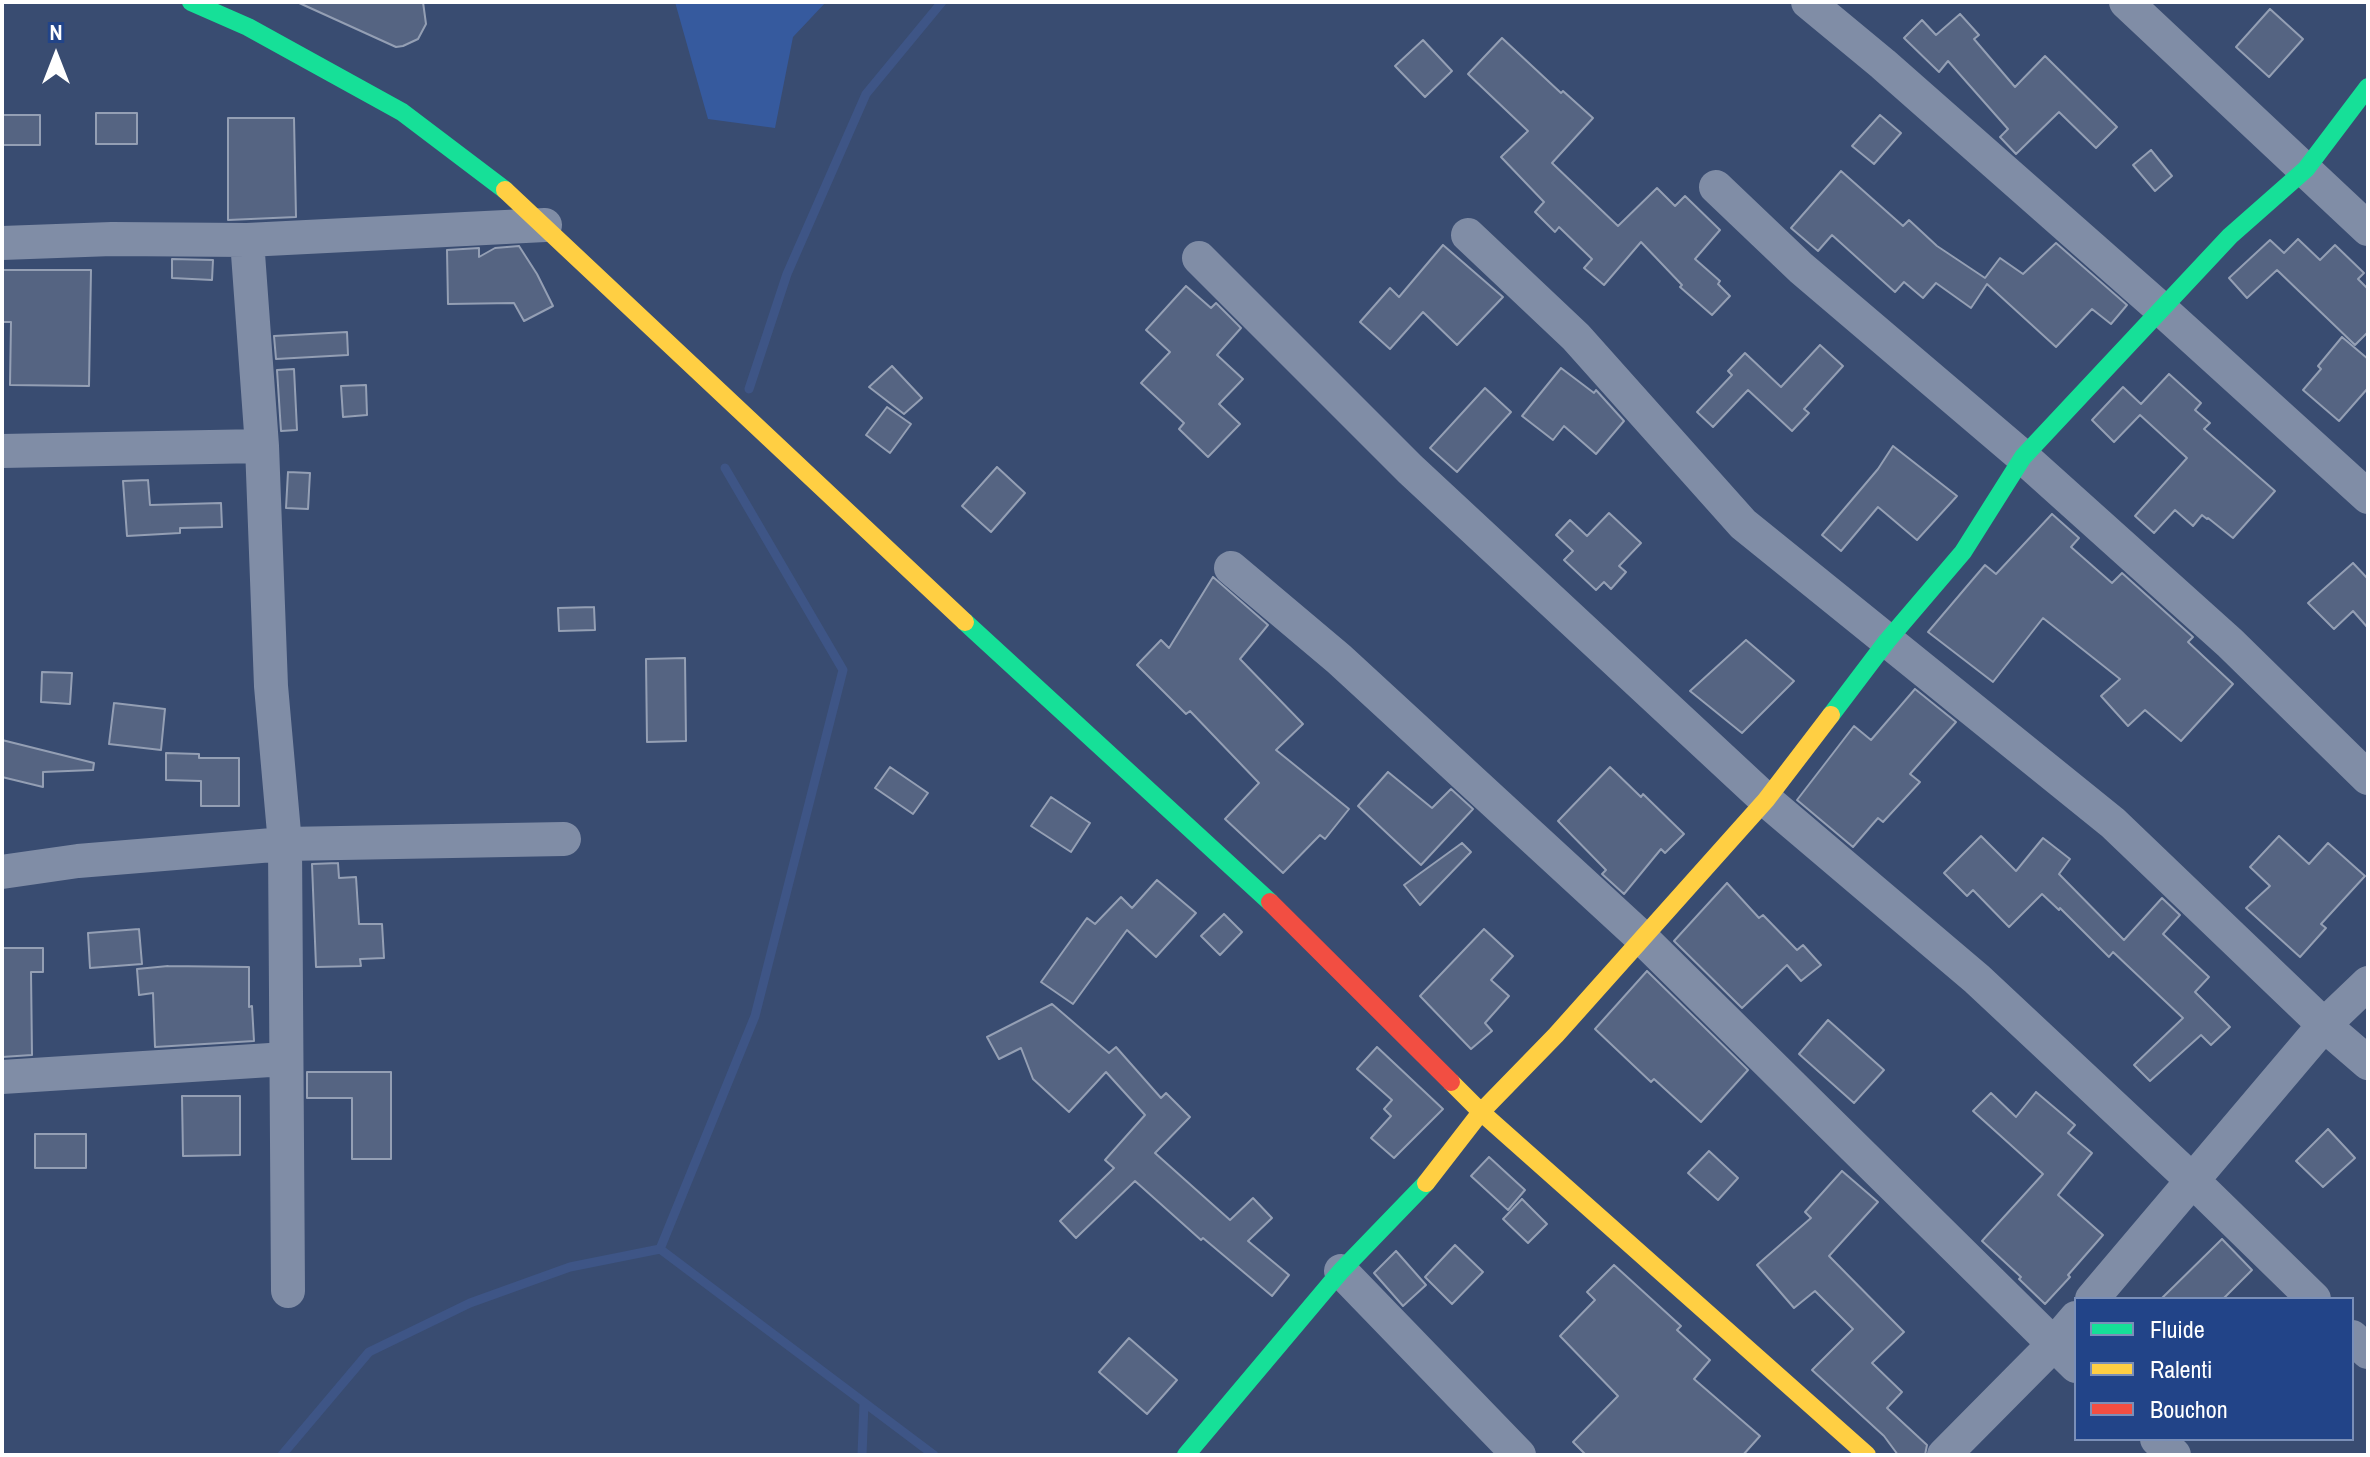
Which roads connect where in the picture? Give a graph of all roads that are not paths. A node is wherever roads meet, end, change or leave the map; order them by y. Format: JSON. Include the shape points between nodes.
{"nodes":[{"id":1,"x":191,"y":2,"type":"edge"},
{"id":2,"x":1808,"y":2,"type":"edge"},
{"id":3,"x":2126,"y":2,"type":"edge"},
{"id":4,"x":2368,"y":87,"type":"edge"},
{"id":5,"x":2306,"y":169,"type":"junction"},
{"id":6,"x":1716,"y":187,"type":"dead end"},
{"id":7,"x":545,"y":225,"type":"junction"},
{"id":8,"x":2368,"y":229,"type":"edge"},
{"id":9,"x":1468,"y":235,"type":"dead end"},
{"id":10,"x":247,"y":240,"type":"junction"},
{"id":11,"x":2,"y":243,"type":"edge"},
{"id":12,"x":1199,"y":258,"type":"dead end"},
{"id":13,"x":2161,"y":309,"type":"junction"},
{"id":14,"x":262,"y":446,"type":"junction"},
{"id":15,"x":2,"y":451,"type":"edge"},
{"id":16,"x":2023,"y":457,"type":"junction"},
{"id":17,"x":2368,"y":497,"type":"edge"},
{"id":18,"x":1231,"y":568,"type":"dead end"},
{"id":19,"x":1887,"y":641,"type":"junction"},
{"id":20,"x":2368,"y":778,"type":"edge"},
{"id":21,"x":1766,"y":800,"type":"junction"},
{"id":22,"x":564,"y":839,"type":"dead end"},
{"id":23,"x":285,"y":844,"type":"junction"},
{"id":24,"x":2,"y":872,"type":"edge"},
{"id":25,"x":1641,"y":937,"type":"junction"},
{"id":26,"x":2368,"y":983,"type":"edge"},
{"id":27,"x":2324,"y":1025,"type":"junction"},
{"id":28,"x":286,"y":1059,"type":"junction"},
{"id":29,"x":2368,"y":1063,"type":"edge"},
{"id":30,"x":2,"y":1077,"type":"edge"},
{"id":31,"x":1481,"y":1112,"type":"junction"},
{"id":32,"x":2193,"y":1181,"type":"junction"},
{"id":33,"x":1341,"y":1271,"type":"junction"},
{"id":34,"x":288,"y":1291,"type":"dead end"},
{"id":35,"x":2094,"y":1297,"type":"edge"},
{"id":36,"x":2312,"y":1297,"type":"edge"},
{"id":37,"x":2074,"y":1324,"type":"edge"},
{"id":38,"x":2064,"y":1356,"type":"edge"},
{"id":39,"x":2159,"y":1441,"type":"edge"},
{"id":40,"x":1186,"y":1455,"type":"edge"},
{"id":41,"x":1519,"y":1455,"type":"edge"},
{"id":42,"x":1867,"y":1455,"type":"edge"},
{"id":43,"x":1944,"y":1455,"type":"edge"},
{"id":44,"x":2174,"y":1455,"type":"edge"}],
"edges":[{"from":1,"to":7,"type":"street","via":[[248,27],[402,112]]},
{"from":2,"to":13,"type":"street"},
{"from":3,"to":5,"type":"street"},
{"from":4,"to":5,"type":"street"},
{"from":5,"to":8,"type":"street"},
{"from":5,"to":13,"type":"street","via":[[2230,236]]},
{"from":6,"to":16,"type":"street","via":[[1801,268]]},
{"from":7,"to":10,"type":"street"},
{"from":7,"to":31,"type":"street","via":[[794,463],[1287,917]]},
{"from":9,"to":19,"type":"street","via":[[1576,337],[1743,524]]},
{"from":10,"to":11,"type":"street"},
{"from":10,"to":14,"type":"street"},
{"from":12,"to":21,"type":"street","via":[[1410,469]]},
{"from":13,"to":16,"type":"street"},
{"from":13,"to":17,"type":"street"},
{"from":14,"to":15,"type":"street"},
{"from":14,"to":23,"type":"street","via":[[271,686]]},
{"from":16,"to":19,"type":"street","via":[[1963,552]]},
{"from":16,"to":20,"type":"street","via":[[2230,643]]},
{"from":18,"to":25,"type":"street","via":[[1339,659]]},
{"from":19,"to":21,"type":"street"},
{"from":19,"to":27,"type":"street","via":[[2113,823]]},
{"from":21,"to":25,"type":"street"},
{"from":21,"to":32,"type":"street","via":[[1977,979]]},
{"from":22,"to":23,"type":"street"},
{"from":23,"to":24,"type":"street"},
{"from":23,"to":28,"type":"street"},
{"from":25,"to":31,"type":"street"},
{"from":25,"to":38,"type":"street"},
{"from":26,"to":27,"type":"street"},
{"from":27,"to":29,"type":"street"},
{"from":27,"to":32,"type":"street"},
{"from":28,"to":30,"type":"street"},
{"from":28,"to":34,"type":"street"},
{"from":31,"to":33,"type":"street","via":[[1421,1189]]},
{"from":31,"to":42,"type":"street"},
{"from":32,"to":35,"type":"street"},
{"from":32,"to":36,"type":"street"},
{"from":33,"to":40,"type":"street"},
{"from":33,"to":41,"type":"street"},
{"from":37,"to":38,"type":"street"},
{"from":38,"to":43,"type":"street"},
{"from":39,"to":44,"type":"street"}]}
